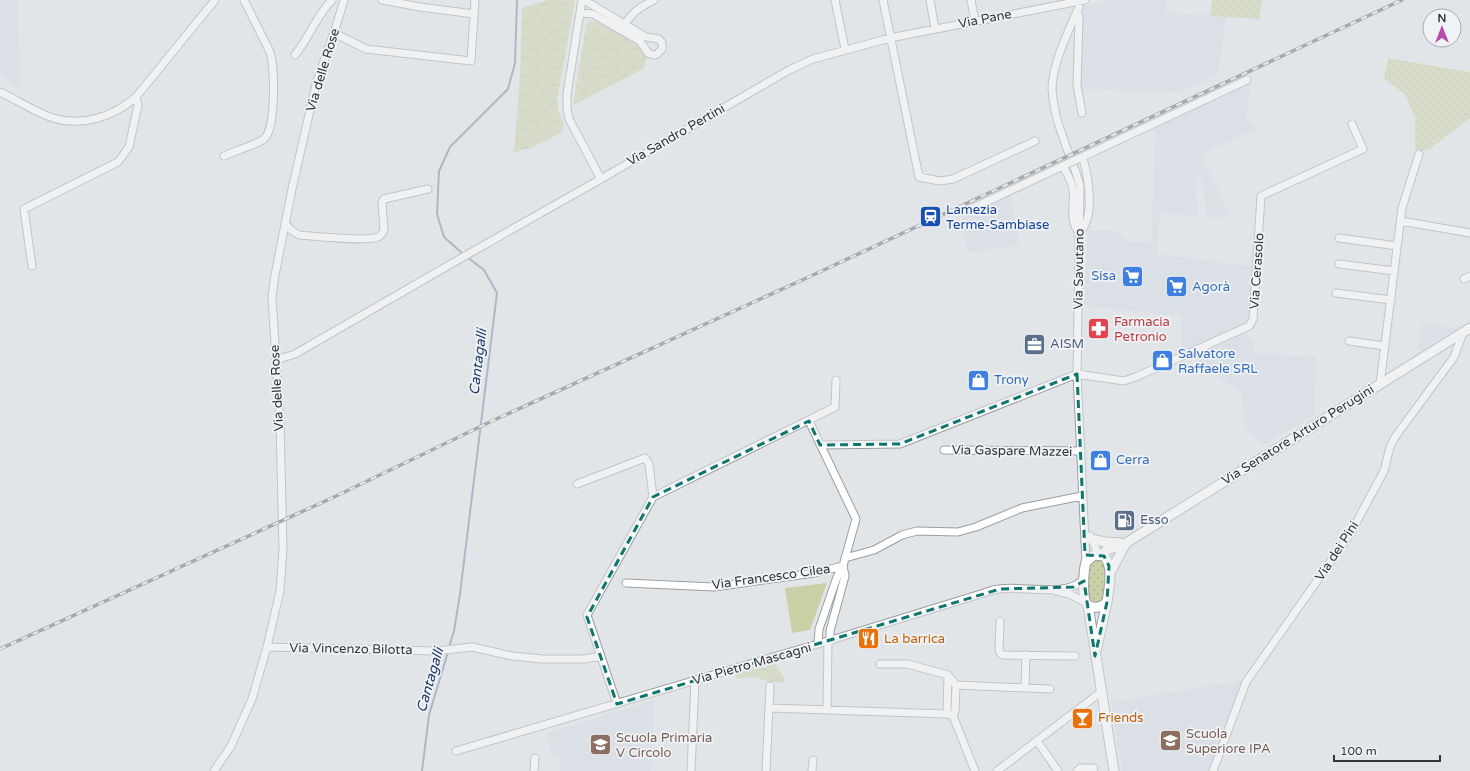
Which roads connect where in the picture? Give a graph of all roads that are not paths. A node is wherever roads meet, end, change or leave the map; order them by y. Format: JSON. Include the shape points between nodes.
{"nodes":[{"id":1,"x":215,"y":0,"type":"edge"},
{"id":2,"x":244,"y":0,"type":"edge"},
{"id":3,"x":332,"y":0,"type":"edge"},
{"id":4,"x":344,"y":0,"type":"edge"},
{"id":5,"x":382,"y":0,"type":"edge"},
{"id":6,"x":475,"y":0,"type":"edge"},
{"id":7,"x":583,"y":0,"type":"edge"},
{"id":8,"x":654,"y":0,"type":"edge"},
{"id":9,"x":835,"y":0,"type":"edge"},
{"id":10,"x":883,"y":0,"type":"edge"},
{"id":11,"x":930,"y":0,"type":"edge"},
{"id":12,"x":971,"y":0,"type":"edge"},
{"id":13,"x":1082,"y":0,"type":"edge"},
{"id":14,"x":421,"y":4,"type":"edge"},
{"id":15,"x":1057,"y":6,"type":"junction"},
{"id":16,"x":1077,"y":11,"type":"junction"},
{"id":17,"x":580,"y":13,"type":"junction"},
{"id":18,"x":474,"y":14,"type":"junction"},
{"id":19,"x":975,"y":21,"type":"junction"},
{"id":20,"x":1072,"y":23,"type":"junction"},
{"id":21,"x":626,"y":24,"type":"junction"},
{"id":22,"x":935,"y":29,"type":"junction"},
{"id":23,"x":334,"y":33,"type":"junction"},
{"id":24,"x":890,"y":38,"type":"junction"},
{"id":25,"x":845,"y":50,"type":"junction"},
{"id":26,"x":295,"y":56,"type":"dead end"},
{"id":27,"x":1247,"y":80,"type":"dead end"},
{"id":28,"x":0,"y":92,"type":"edge"},
{"id":29,"x":136,"y":97,"type":"junction"},
{"id":30,"x":1082,"y":113,"type":"dead end"},
{"id":31,"x":1352,"y":124,"type":"dead end"},
{"id":32,"x":1036,"y":141,"type":"dead end"},
{"id":33,"x":1419,"y":154,"type":"dead end"},
{"id":34,"x":224,"y":156,"type":"dead end"},
{"id":35,"x":1080,"y":158,"type":"junction"},
{"id":36,"x":1066,"y":165,"type":"junction"},
{"id":37,"x":601,"y":179,"type":"junction"},
{"id":38,"x":428,"y":189,"type":"dead end"},
{"id":39,"x":971,"y":209,"type":"dead end"},
{"id":40,"x":1401,"y":221,"type":"junction"},
{"id":41,"x":285,"y":223,"type":"junction"},
{"id":42,"x":1080,"y":233,"type":"junction"},
{"id":43,"x":1470,"y":233,"type":"edge"},
{"id":44,"x":1339,"y":238,"type":"dead end"},
{"id":45,"x":1398,"y":246,"type":"junction"},
{"id":46,"x":1339,"y":264,"type":"dead end"},
{"id":47,"x":32,"y":266,"type":"dead end"},
{"id":48,"x":1394,"y":271,"type":"junction"},
{"id":49,"x":1336,"y":293,"type":"dead end"},
{"id":50,"x":1391,"y":300,"type":"junction"},
{"id":51,"x":1466,"y":331,"type":"edge"},
{"id":52,"x":1349,"y":341,"type":"dead end"},
{"id":53,"x":1385,"y":346,"type":"junction"},
{"id":54,"x":276,"y":360,"type":"junction"},
{"id":55,"x":1077,"y":374,"type":"junction"},
{"id":56,"x":836,"y":380,"type":"dead end"},
{"id":57,"x":1380,"y":384,"type":"junction"},
{"id":58,"x":809,"y":421,"type":"junction"},
{"id":59,"x":820,"y":445,"type":"junction"},
{"id":60,"x":944,"y":450,"type":"dead end"},
{"id":61,"x":1081,"y":452,"type":"junction"},
{"id":62,"x":577,"y":484,"type":"dead end"},
{"id":63,"x":1082,"y":496,"type":"junction"},
{"id":64,"x":653,"y":497,"type":"junction"},
{"id":65,"x":1083,"y":521,"type":"junction"},
{"id":66,"x":1091,"y":539,"type":"junction"},
{"id":67,"x":1126,"y":543,"type":"junction"},
{"id":68,"x":1100,"y":555,"type":"junction"},
{"id":69,"x":846,"y":558,"type":"junction"},
{"id":70,"x":1086,"y":562,"type":"junction"},
{"id":71,"x":843,"y":566,"type":"junction"},
{"id":72,"x":1110,"y":573,"type":"junction"},
{"id":73,"x":1084,"y":578,"type":"junction"},
{"id":74,"x":626,"y":583,"type":"dead end"},
{"id":75,"x":1050,"y":590,"type":"junction"},
{"id":76,"x":1107,"y":602,"type":"junction"},
{"id":77,"x":1087,"y":603,"type":"junction"},
{"id":78,"x":1000,"y":621,"type":"dead end"},
{"id":79,"x":829,"y":641,"type":"junction"},
{"id":80,"x":818,"y":644,"type":"junction"},
{"id":81,"x":267,"y":647,"type":"junction"},
{"id":82,"x":1026,"y":655,"type":"junction"},
{"id":83,"x":601,"y":656,"type":"junction"},
{"id":84,"x":1074,"y":656,"type":"dead end"},
{"id":85,"x":1095,"y":656,"type":"junction"},
{"id":86,"x":880,"y":664,"type":"dead end"},
{"id":87,"x":948,"y":676,"type":"junction"},
{"id":88,"x":695,"y":681,"type":"junction"},
{"id":89,"x":956,"y":685,"type":"junction"},
{"id":90,"x":770,"y":686,"type":"dead end"},
{"id":91,"x":1025,"y":688,"type":"junction"},
{"id":92,"x":1050,"y":688,"type":"dead end"},
{"id":93,"x":1101,"y":692,"type":"junction"},
{"id":94,"x":617,"y":704,"type":"junction"},
{"id":95,"x":769,"y":708,"type":"junction"},
{"id":96,"x":827,"y":710,"type":"junction"},
{"id":97,"x":950,"y":715,"type":"junction"},
{"id":98,"x":1037,"y":741,"type":"junction"},
{"id":99,"x":456,"y":751,"type":"dead end"},
{"id":100,"x":535,"y":758,"type":"dead end"},
{"id":101,"x":813,"y":760,"type":"dead end"},
{"id":102,"x":1094,"y":768,"type":"dead end"},
{"id":103,"x":214,"y":771,"type":"edge"},
{"id":104,"x":534,"y":771,"type":"edge"},
{"id":105,"x":691,"y":771,"type":"edge"},
{"id":106,"x":766,"y":771,"type":"edge"},
{"id":107,"x":812,"y":771,"type":"edge"},
{"id":108,"x":975,"y":771,"type":"edge"},
{"id":109,"x":997,"y":771,"type":"edge"},
{"id":110,"x":1058,"y":771,"type":"edge"},
{"id":111,"x":1077,"y":771,"type":"edge"},
{"id":112,"x":1114,"y":771,"type":"edge"},
{"id":113,"x":1212,"y":771,"type":"edge"}],
"edges":[{"from":1,"to":29,"type":"street"},
{"from":2,"to":34,"type":"street","via":[[273,61],[270,130],[264,139]]},
{"from":3,"to":26,"type":"street"},
{"from":4,"to":23,"type":"street","name":"Via delle Rose"},
{"from":5,"to":14,"type":"street"},
{"from":6,"to":18,"type":"street"},
{"from":7,"to":17,"type":"street"},
{"from":7,"to":21,"type":"street"},
{"from":8,"to":21,"type":"street","via":[[638,8]]},
{"from":9,"to":25,"type":"street"},
{"from":10,"to":24,"type":"street"},
{"from":11,"to":22,"type":"street"},
{"from":12,"to":19,"type":"street"},
{"from":13,"to":15,"type":"street","name":"Via Pane"},
{"from":13,"to":16,"type":"street"},
{"from":14,"to":18,"type":"street"},
{"from":15,"to":19,"type":"street","name":"Via Pane"},
{"from":15,"to":20,"type":"street","via":[[1069,9]]},
{"from":16,"to":20,"type":"street","name":"Via Savutano"},
{"from":16,"to":30,"type":"street","via":[[1077,85]]},
{"from":17,"to":21,"type":"street","via":[[593,14],[640,42],[651,54],[660,52],[661,40],[646,37]]},
{"from":17,"to":37,"type":"street","via":[[567,108],[572,125]]},
{"from":18,"to":23,"type":"street","via":[[471,61],[366,49]]},
{"from":19,"to":22,"type":"street","name":"Via Pane"},
{"from":20,"to":42,"type":"street","name":"Via Savutano","via":[[1057,61],[1052,88],[1062,136],[1080,186]]},
{"from":22,"to":24,"type":"street","name":"Via Pane"},
{"from":23,"to":41,"type":"street","name":"Via delle Rose","via":[[316,84]]},
{"from":24,"to":25,"type":"street","name":"Via Sandro Pertini"},
{"from":24,"to":32,"type":"street","via":[[919,176],[940,181],[953,179]]},
{"from":25,"to":37,"type":"street","name":"Via Sandro Pertini","via":[[813,59],[789,70]]},
{"from":27,"to":35,"type":"street"},
{"from":28,"to":29,"type":"street","via":[[51,117],[76,122],[101,118],[129,104]]},
{"from":29,"to":47,"type":"street","via":[[138,105],[129,147],[118,162],[24,209]]},
{"from":31,"to":55,"type":"street","name":"Via Cerasolo","via":[[1364,149],[1262,196],[1254,319],[1249,326],[1124,381]]},
{"from":33,"to":40,"type":"street","via":[[1402,208]]},
{"from":35,"to":36,"type":"street","bridge":true},
{"from":35,"to":42,"type":"street","via":[[1088,178],[1089,213]]},
{"from":36,"to":39,"type":"street"},
{"from":36,"to":42,"type":"street","via":[[1073,188],[1074,226]]},
{"from":37,"to":54,"type":"street","name":"Via Sandro Pertini","via":[[295,354]]},
{"from":38,"to":41,"type":"street","via":[[384,199],[384,230],[378,237],[360,239],[299,235]]},
{"from":40,"to":43,"type":"street"},
{"from":40,"to":45,"type":"street"},
{"from":41,"to":54,"type":"street","name":"Via delle Rose","via":[[272,297]]},
{"from":42,"to":55,"type":"street","name":"Via Savutano"},
{"from":44,"to":45,"type":"street"},
{"from":45,"to":48,"type":"street"},
{"from":46,"to":48,"type":"street"},
{"from":48,"to":50,"type":"street"},
{"from":49,"to":50,"type":"street"},
{"from":50,"to":53,"type":"street"},
{"from":51,"to":57,"type":"street","name":"Via Senatore Arturo Perugini"},
{"from":51,"to":113,"type":"street","name":"Via dei Pini","via":[[1454,357],[1395,437],[1384,471],[1350,534],[1246,682]]},
{"from":52,"to":53,"type":"street"},
{"from":53,"to":57,"type":"street"},
{"from":54,"to":81,"type":"street","name":"Via delle Rose","via":[[283,549],[280,591]]},
{"from":55,"to":59,"type":"street","via":[[900,444]]},
{"from":55,"to":61,"type":"street","name":"Via Savutano"},
{"from":56,"to":58,"type":"street","via":[[836,407]]},
{"from":57,"to":67,"type":"street","name":"Via Senatore Arturo Perugini"},
{"from":58,"to":59,"type":"street"},
{"from":58,"to":64,"type":"street"},
{"from":59,"to":69,"type":"street","via":[[856,519]]},
{"from":60,"to":61,"type":"street","name":"Via Gaspare Mazzei"},
{"from":61,"to":63,"type":"street","name":"Via Savutano"},
{"from":62,"to":64,"type":"street","via":[[645,458],[649,464]]},
{"from":63,"to":65,"type":"street","name":"Via Savutano"},
{"from":63,"to":69,"type":"street","name":"Via Francesco Cilea","via":[[1022,508],[958,532],[917,531],[902,535],[874,550]]},
{"from":64,"to":83,"type":"street","via":[[587,615]]},
{"from":65,"to":66,"type":"street"},
{"from":65,"to":70,"type":"street","name":"Via Savutano"},
{"from":66,"to":67,"type":"street"},
{"from":66,"to":68,"type":"street"},
{"from":67,"to":68,"type":"street","name":"Via Senatore Arturo Perugini"},
{"from":67,"to":72,"type":"street"},
{"from":68,"to":70,"type":"street","name":"Via Senatore Arturo Perugini","via":[[1094,555]]},
{"from":68,"to":72,"type":"street","via":[[1107,559]]},
{"from":69,"to":71,"type":"street"},
{"from":70,"to":73,"type":"street"},
{"from":71,"to":74,"type":"street","name":"Via Francesco Cilea","via":[[814,573],[714,587]]},
{"from":71,"to":79,"type":"street","via":[[845,576]]},
{"from":71,"to":80,"type":"street","via":[[819,629]]},
{"from":72,"to":76,"type":"street"},
{"from":73,"to":75,"type":"street","via":[[1073,587]]},
{"from":73,"to":77,"type":"street"},
{"from":75,"to":77,"type":"street","via":[[1069,594]]},
{"from":75,"to":79,"type":"street","name":"Via Pietro Mascagni","via":[[1000,589]]},
{"from":76,"to":77,"type":"street","via":[[1096,608]]},
{"from":76,"to":85,"type":"street"},
{"from":77,"to":85,"type":"street"},
{"from":78,"to":82,"type":"street","via":[[1000,653]]},
{"from":79,"to":80,"type":"street","name":"Via Pietro Mascagni"},
{"from":79,"to":96,"type":"street"},
{"from":80,"to":88,"type":"street","name":"Via Pietro Mascagni"},
{"from":81,"to":83,"type":"street","name":"Via Vincenzo Bilotta","via":[[444,650],[472,647],[512,656],[542,659],[584,659]]},
{"from":81,"to":103,"type":"street","name":"Via delle Rose","via":[[252,699],[231,746]]},
{"from":82,"to":84,"type":"street"},
{"from":82,"to":91,"type":"street"},
{"from":83,"to":94,"type":"street"},
{"from":85,"to":93,"type":"street"},
{"from":86,"to":87,"type":"street","via":[[907,664]]},
{"from":87,"to":89,"type":"street"},
{"from":87,"to":97,"type":"street"},
{"from":88,"to":94,"type":"street","name":"Via Pietro Mascagni"},
{"from":88,"to":105,"type":"street"},
{"from":89,"to":91,"type":"street"},
{"from":89,"to":97,"type":"street","via":[[955,711]]},
{"from":90,"to":95,"type":"street"},
{"from":91,"to":92,"type":"street"},
{"from":93,"to":98,"type":"street"},
{"from":93,"to":112,"type":"street"},
{"from":94,"to":99,"type":"street","name":"Via Pietro Mascagni"},
{"from":95,"to":96,"type":"street"},
{"from":95,"to":106,"type":"street"},
{"from":96,"to":97,"type":"street"},
{"from":97,"to":108,"type":"street"},
{"from":98,"to":109,"type":"street"},
{"from":98,"to":110,"type":"street"},
{"from":100,"to":104,"type":"street"},
{"from":101,"to":107,"type":"street"},
{"from":102,"to":111,"type":"street","via":[[1080,768]]}]}
